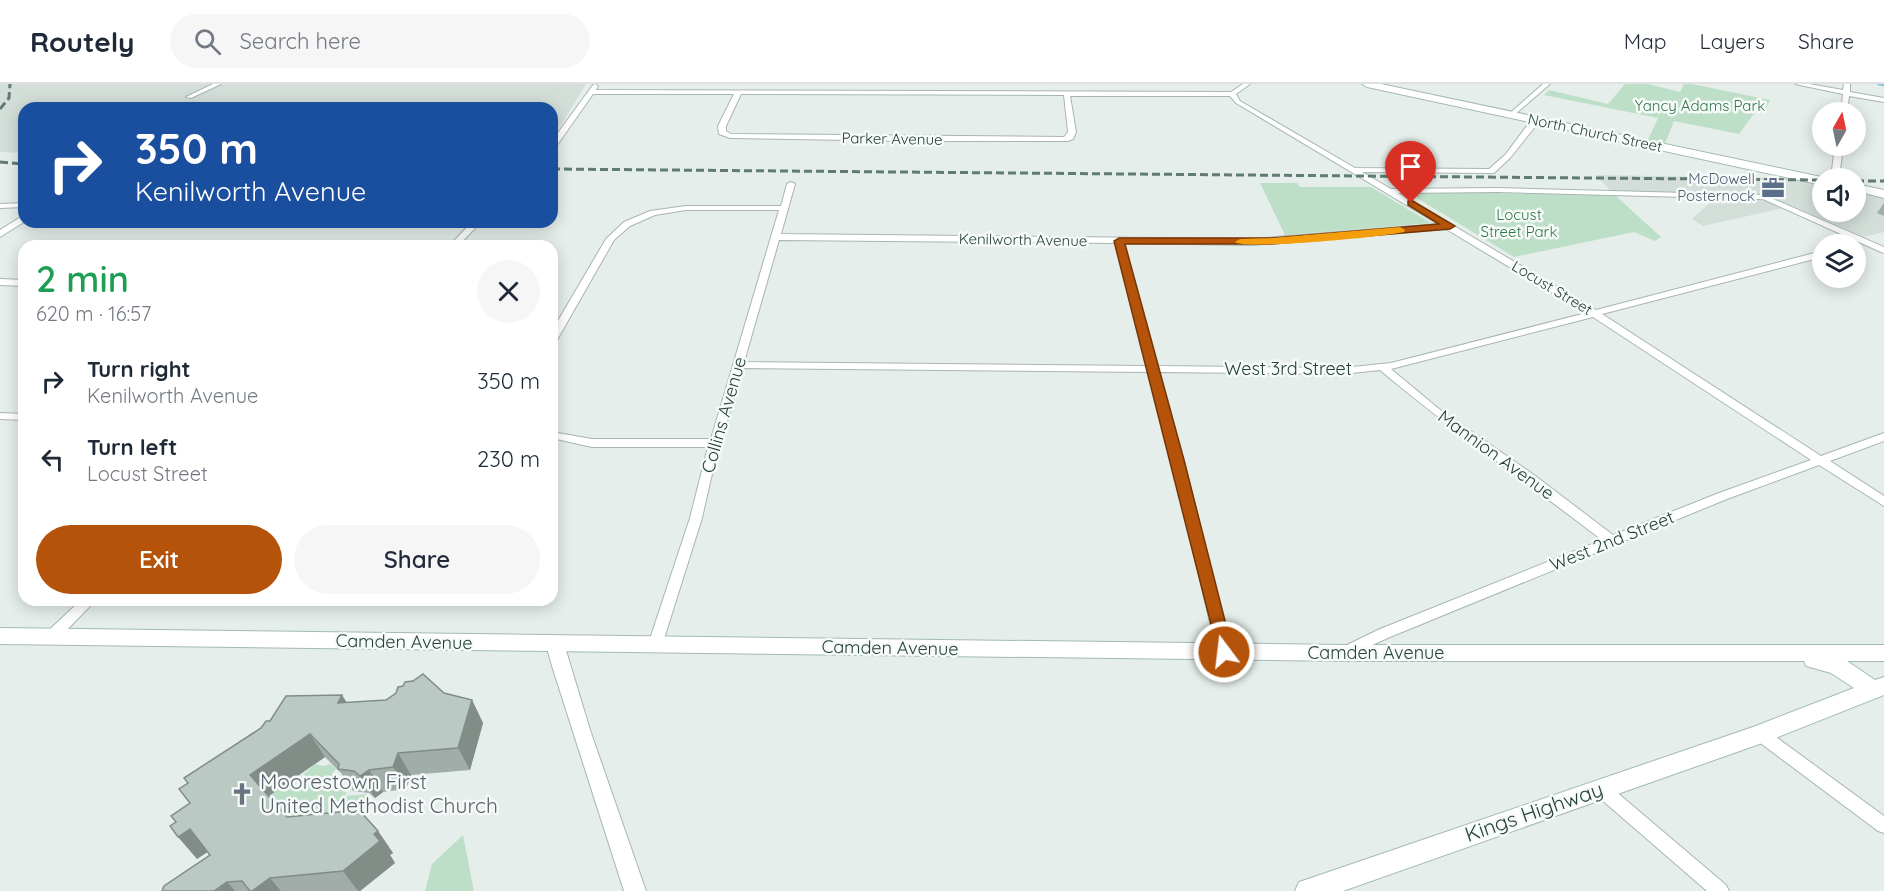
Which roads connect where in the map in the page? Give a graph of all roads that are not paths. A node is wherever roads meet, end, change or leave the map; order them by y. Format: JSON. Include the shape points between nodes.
{"nodes":[{"id":1,"x":218,"y":84,"type":"edge"},
{"id":2,"x":597,"y":84,"type":"edge"},
{"id":3,"x":1247,"y":84,"type":"edge"},
{"id":4,"x":1367,"y":84,"type":"edge"},
{"id":5,"x":1546,"y":84,"type":"edge"},
{"id":6,"x":1798,"y":84,"type":"edge"},
{"id":7,"x":1848,"y":84,"type":"edge"},
{"id":8,"x":591,"y":92,"type":"junction"},
{"id":9,"x":739,"y":92,"type":"junction"},
{"id":10,"x":1847,"y":93,"type":"junction"},
{"id":11,"x":1232,"y":94,"type":"junction"},
{"id":12,"x":1067,"y":95,"type":"junction"},
{"id":13,"x":189,"y":97,"type":"dead end"},
{"id":14,"x":1884,"y":100,"type":"edge"},
{"id":15,"x":1846,"y":102,"type":"edge"},
{"id":16,"x":1511,"y":115,"type":"junction"},
{"id":17,"x":1535,"y":121,"type":"junction"},
{"id":18,"x":558,"y":138,"type":"edge"},
{"id":19,"x":1355,"y":170,"type":"junction"},
{"id":20,"x":1812,"y":179,"type":"edge"},
{"id":21,"x":791,"y":184,"type":"dead end"},
{"id":22,"x":1866,"y":190,"type":"edge"},
{"id":23,"x":1391,"y":191,"type":"junction"},
{"id":24,"x":1884,"y":194,"type":"edge"},
{"id":25,"x":0,"y":206,"type":"edge"},
{"id":26,"x":18,"y":206,"type":"edge"},
{"id":27,"x":784,"y":208,"type":"junction"},
{"id":28,"x":18,"y":222,"type":"edge"},
{"id":29,"x":1450,"y":226,"type":"junction"},
{"id":30,"x":471,"y":228,"type":"edge"},
{"id":31,"x":0,"y":234,"type":"edge"},
{"id":32,"x":776,"y":237,"type":"junction"},
{"id":33,"x":1884,"y":238,"type":"edge"},
{"id":34,"x":459,"y":240,"type":"edge"},
{"id":35,"x":1119,"y":241,"type":"junction"},
{"id":36,"x":1867,"y":242,"type":"junction"},
{"id":37,"x":1884,"y":250,"type":"edge"},
{"id":38,"x":1812,"y":257,"type":"edge"},
{"id":39,"x":0,"y":282,"type":"edge"},
{"id":40,"x":18,"y":283,"type":"edge"},
{"id":41,"x":1594,"y":313,"type":"junction"},
{"id":42,"x":558,"y":330,"type":"edge"},
{"id":43,"x":739,"y":365,"type":"junction"},
{"id":44,"x":1382,"y":367,"type":"junction"},
{"id":45,"x":1153,"y":369,"type":"junction"},
{"id":46,"x":0,"y":417,"type":"edge"},
{"id":47,"x":18,"y":417,"type":"edge"},
{"id":48,"x":558,"y":436,"type":"edge"},
{"id":49,"x":1884,"y":437,"type":"edge"},
{"id":50,"x":716,"y":443,"type":"junction"},
{"id":51,"x":1819,"y":459,"type":"junction"},
{"id":52,"x":1884,"y":502,"type":"edge"},
{"id":53,"x":1612,"y":541,"type":"junction"},
{"id":54,"x":83,"y":606,"type":"edge"},
{"id":55,"x":0,"y":636,"type":"edge"},
{"id":56,"x":52,"y":636,"type":"junction"},
{"id":57,"x":555,"y":644,"type":"junction"},
{"id":58,"x":655,"y":645,"type":"junction"},
{"id":59,"x":1224,"y":652,"type":"junction"},
{"id":60,"x":1343,"y":653,"type":"junction"},
{"id":61,"x":1884,"y":653,"type":"edge"},
{"id":62,"x":1780,"y":654,"type":"junction"},
{"id":63,"x":1878,"y":688,"type":"edge"},
{"id":64,"x":1760,"y":734,"type":"junction"},
{"id":65,"x":1601,"y":789,"type":"junction"},
{"id":66,"x":1884,"y":826,"type":"edge"},
{"id":67,"x":635,"y":891,"type":"edge"},
{"id":68,"x":1308,"y":891,"type":"edge"},
{"id":69,"x":1720,"y":891,"type":"edge"}],
"edges":[{"from":1,"to":13,"type":"street"},
{"from":2,"to":8,"type":"street"},
{"from":3,"to":11,"type":"street"},
{"from":4,"to":16,"type":"main road","name":"North Church Street"},
{"from":5,"to":16,"type":"street"},
{"from":6,"to":10,"type":"street"},
{"from":7,"to":10,"type":"street"},
{"from":8,"to":9,"type":"street"},
{"from":8,"to":18,"type":"street"},
{"from":9,"to":12,"type":"street"},
{"from":9,"to":12,"type":"street","name":"Parker Avenue","via":[[722,132],[733,137],[759,138],[1059,140],[1072,135]]},
{"from":10,"to":14,"type":"street"},
{"from":10,"to":15,"type":"street"},
{"from":11,"to":12,"type":"street"},
{"from":11,"to":19,"type":"street","name":"Locust Street","via":[[1238,102]]},
{"from":16,"to":17,"type":"main road","name":"North Church Street"},
{"from":17,"to":19,"type":"street","via":[[1507,159],[1491,171]]},
{"from":17,"to":20,"type":"main road","name":"North Church Street"},
{"from":19,"to":23,"type":"street","name":"Locust Street"},
{"from":21,"to":27,"type":"street","name":"Collins Avenue"},
{"from":22,"to":24,"type":"main road"},
{"from":23,"to":29,"type":"street","name":"Locust Street"},
{"from":23,"to":36,"type":"street","via":[[1764,196]]},
{"from":25,"to":26,"type":"street"},
{"from":27,"to":32,"type":"street","name":"Collins Avenue"},
{"from":27,"to":42,"type":"street","via":[[686,207],[653,213],[627,224],[610,239]]},
{"from":28,"to":31,"type":"street"},
{"from":29,"to":35,"type":"street","name":"Kenilworth Avenue","via":[[1272,241]]},
{"from":29,"to":41,"type":"street","name":"Locust Street"},
{"from":30,"to":34,"type":"street"},
{"from":32,"to":35,"type":"street","name":"Kenilworth Avenue"},
{"from":32,"to":43,"type":"street","name":"Collins Avenue"},
{"from":33,"to":36,"type":"street"},
{"from":35,"to":45,"type":"street"},
{"from":36,"to":37,"type":"street"},
{"from":38,"to":41,"type":"street","name":"West 3rd Street"},
{"from":39,"to":40,"type":"street"},
{"from":41,"to":44,"type":"street","name":"West 3rd Street"},
{"from":41,"to":51,"type":"street","name":"Locust Street"},
{"from":43,"to":45,"type":"street","name":"West 3rd Street"},
{"from":43,"to":50,"type":"street","name":"Collins Avenue"},
{"from":44,"to":45,"type":"street","name":"West 3rd Street","via":[[1342,371]]},
{"from":44,"to":53,"type":"street","name":"Mannion Avenue","via":[[1435,411]]},
{"from":45,"to":59,"type":"street"},
{"from":46,"to":47,"type":"street"},
{"from":48,"to":50,"type":"street","via":[[591,443]]},
{"from":49,"to":51,"type":"street","name":"West 2nd Street"},
{"from":50,"to":58,"type":"street","name":"Collins Avenue"},
{"from":51,"to":52,"type":"street","name":"Locust Street"},
{"from":51,"to":53,"type":"street","name":"West 2nd Street"},
{"from":53,"to":60,"type":"street","name":"West 2nd Street"},
{"from":54,"to":56,"type":"street"},
{"from":55,"to":56,"type":"main road","name":"Camden Avenue"},
{"from":56,"to":57,"type":"main road","name":"Camden Avenue"},
{"from":57,"to":58,"type":"main road","name":"Camden Avenue"},
{"from":57,"to":67,"type":"street"},
{"from":58,"to":59,"type":"main road","name":"Camden Avenue"},
{"from":59,"to":60,"type":"main road","name":"Camden Avenue"},
{"from":60,"to":62,"type":"main road","name":"Camden Avenue"},
{"from":61,"to":62,"type":"main road","name":"Camden Avenue"},
{"from":62,"to":63,"type":"main road","name":"Camden Avenue","via":[[1829,662]]},
{"from":63,"to":64,"type":"main road","name":"Kings Highway"},
{"from":64,"to":65,"type":"main road","name":"Kings Highway"},
{"from":64,"to":66,"type":"street"},
{"from":65,"to":68,"type":"main road","name":"Kings Highway"},
{"from":65,"to":69,"type":"street"}]}
